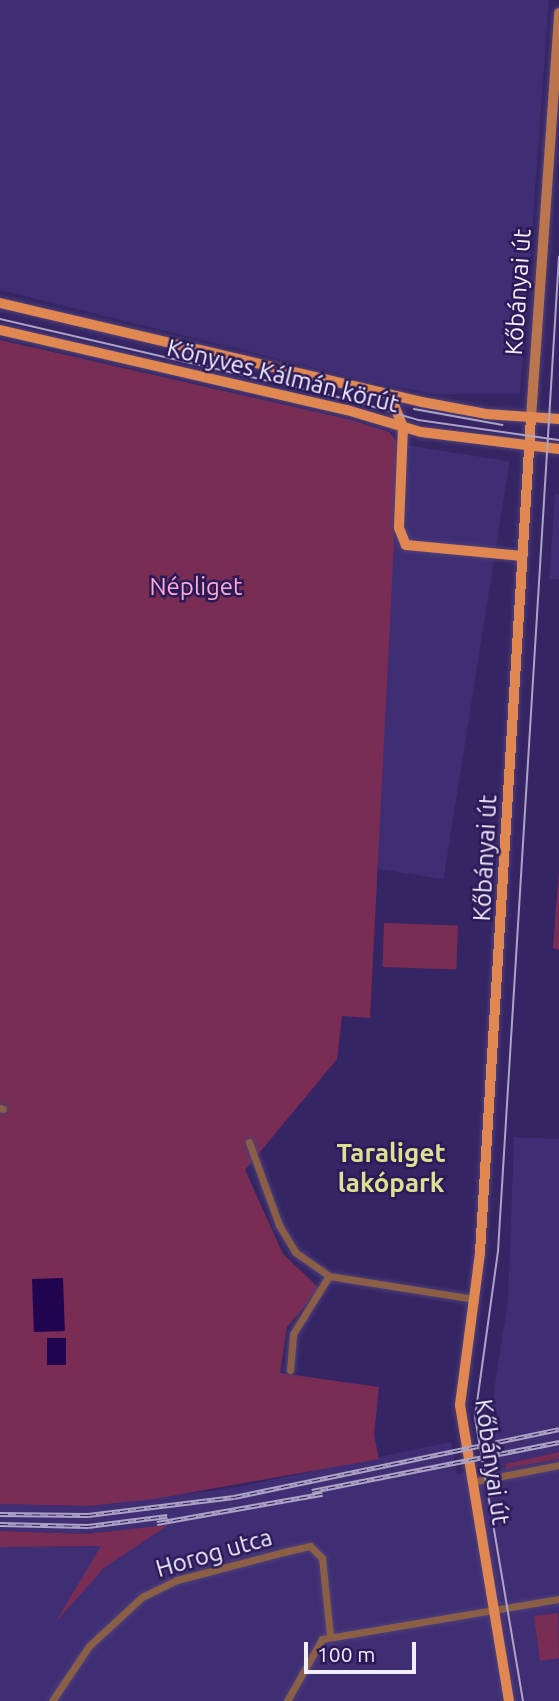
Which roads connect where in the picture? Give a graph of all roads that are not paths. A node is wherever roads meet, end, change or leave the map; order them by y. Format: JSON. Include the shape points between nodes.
{"nodes":[{"id":1,"x":559,"y":13,"type":"edge"},
{"id":2,"x":0,"y":303,"type":"edge"},
{"id":3,"x":0,"y":330,"type":"edge"},
{"id":4,"x":390,"y":395,"type":"junction"},
{"id":5,"x":531,"y":417,"type":"junction"},
{"id":6,"x":559,"y":419,"type":"edge"},
{"id":7,"x":403,"y":427,"type":"junction"},
{"id":8,"x":528,"y":447,"type":"junction"},
{"id":9,"x":559,"y":449,"type":"edge"},
{"id":10,"x":522,"y":556,"type":"junction"},
{"id":11,"x":249,"y":1142,"type":"dead end"},
{"id":12,"x":329,"y":1276,"type":"junction"},
{"id":13,"x":475,"y":1299,"type":"junction"},
{"id":14,"x":290,"y":1370,"type":"dead end"},
{"id":15,"x":559,"y":1465,"type":"edge"},
{"id":16,"x":471,"y":1482,"type":"junction"},
{"id":17,"x":559,"y":1599,"type":"edge"},
{"id":18,"x":494,"y":1609,"type":"junction"},
{"id":19,"x":330,"y":1636,"type":"junction"},
{"id":20,"x":51,"y":1701,"type":"edge"},
{"id":21,"x":287,"y":1701,"type":"edge"},
{"id":22,"x":509,"y":1701,"type":"edge"}],
"edges":[{"from":1,"to":5,"type":"main road","name":"Kőbányai út"},
{"from":2,"to":4,"type":"main road","name":"Könyves Kálmán körút"},
{"from":3,"to":7,"type":"main road","name":"Könyves Kálmán körút"},
{"from":4,"to":5,"type":"main road","name":"Könyves Kálmán körút","via":[[486,414]]},
{"from":4,"to":7,"type":"main road"},
{"from":5,"to":6,"type":"main road","name":"Könyves Kálmán körút"},
{"from":5,"to":8,"type":"main road","name":"Kőbányai út"},
{"from":7,"to":8,"type":"main road","name":"Könyves Kálmán körút"},
{"from":7,"to":10,"type":"main road","via":[[399,528],[406,545]]},
{"from":8,"to":9,"type":"main road","name":"Könyves Kálmán körút"},
{"from":8,"to":10,"type":"main road","name":"Kőbányai út"},
{"from":10,"to":13,"type":"main road","name":"Kőbányai út"},
{"from":11,"to":12,"type":"street","via":[[284,1234],[295,1252]]},
{"from":12,"to":13,"type":"street"},
{"from":12,"to":14,"type":"street","via":[[293,1334]]},
{"from":13,"to":16,"type":"main road","name":"Kőbányai út","via":[[460,1405]]},
{"from":15,"to":16,"type":"street"},
{"from":16,"to":18,"type":"main road","name":"Kőbányai út"},
{"from":17,"to":18,"type":"street"},
{"from":18,"to":19,"type":"street"},
{"from":18,"to":22,"type":"main road","name":"Kőbányai út"},
{"from":19,"to":20,"type":"street","name":"Horog utca","via":[[322,1558],[310,1546],[208,1570],[142,1597],[89,1646]]},
{"from":19,"to":21,"type":"street","via":[[322,1639]]}]}
